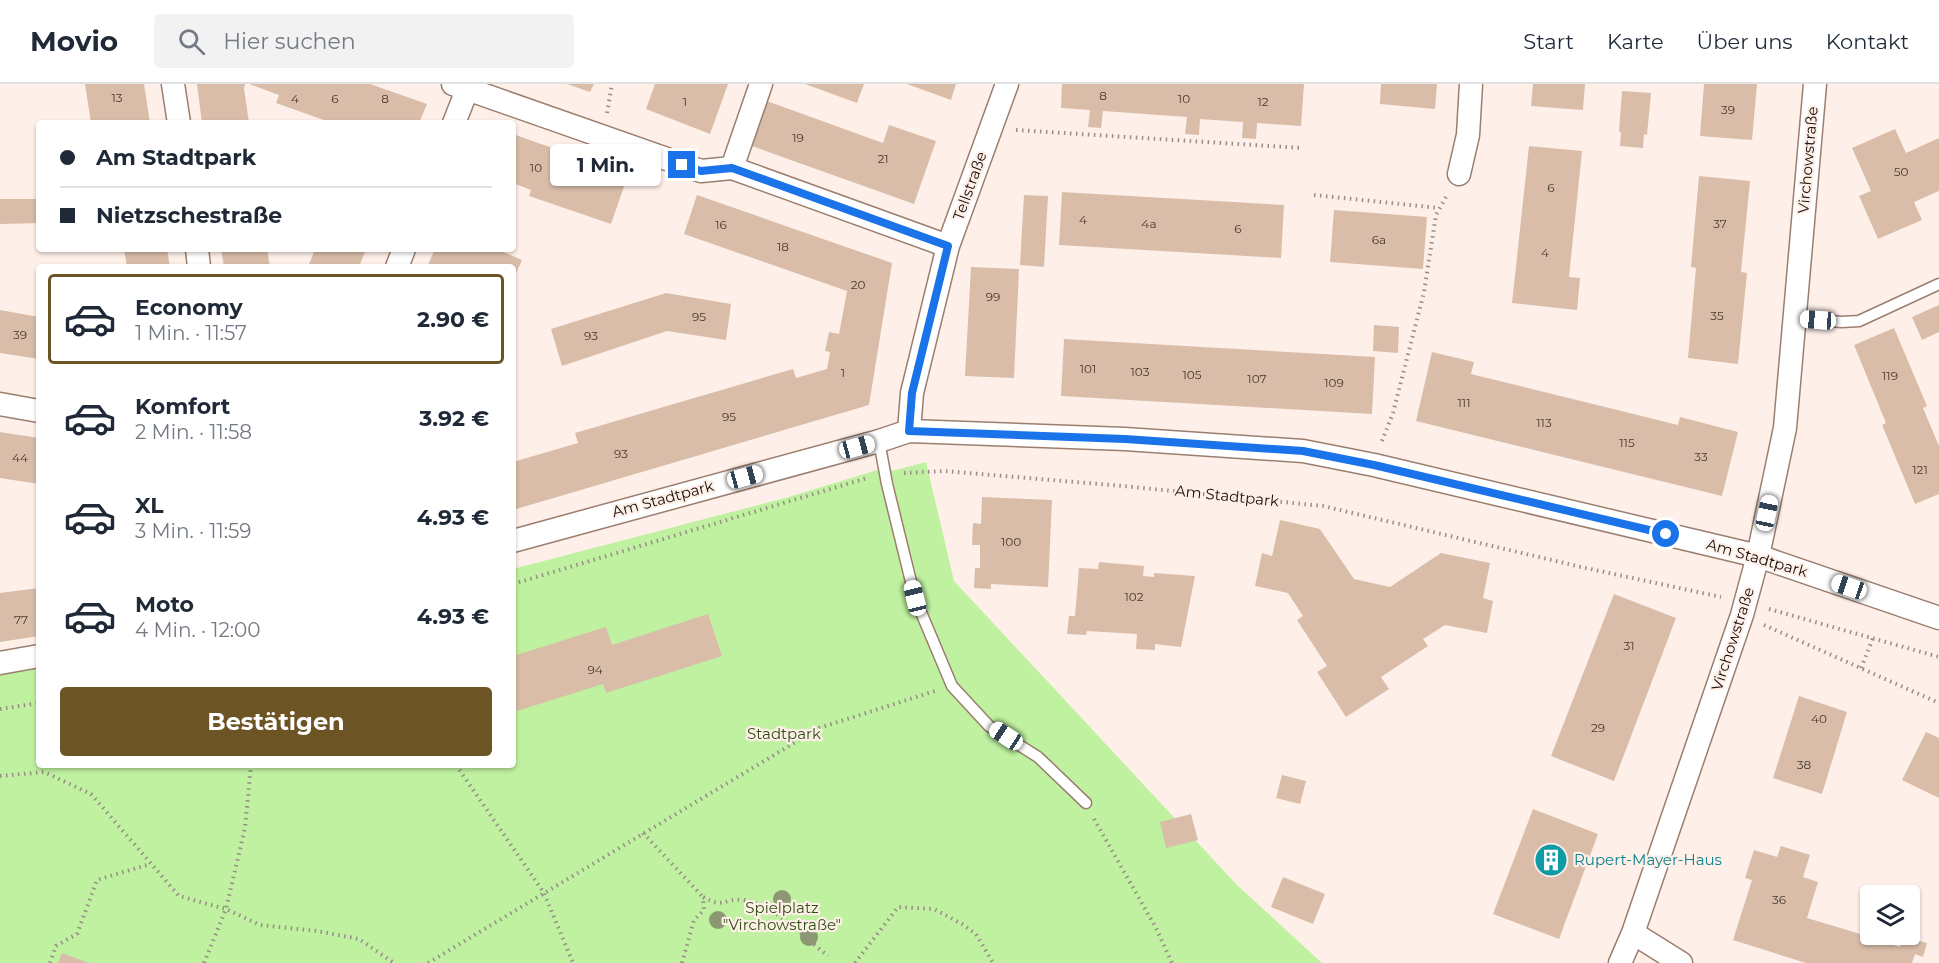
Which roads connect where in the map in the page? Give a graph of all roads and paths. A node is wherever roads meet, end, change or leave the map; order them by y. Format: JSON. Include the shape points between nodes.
{"nodes":[{"id":1,"x":173,"y":84,"type":"edge"},
{"id":2,"x":761,"y":84,"type":"edge"},
{"id":3,"x":1007,"y":84,"type":"edge"},
{"id":4,"x":1471,"y":84,"type":"edge"},
{"id":5,"x":1815,"y":84,"type":"edge"},
{"id":6,"x":460,"y":87,"type":"edge"},
{"id":7,"x":179,"y":120,"type":"edge"},
{"id":8,"x":454,"y":120,"type":"edge"},
{"id":9,"x":990,"y":128,"type":"junction"},
{"id":10,"x":1302,"y":147,"type":"dead end"},
{"id":11,"x":732,"y":168,"type":"junction"},
{"id":12,"x":1459,"y":174,"type":"joint"},
{"id":13,"x":1314,"y":195,"type":"dead end"},
{"id":14,"x":1440,"y":208,"type":"junction"},
{"id":15,"x":948,"y":246,"type":"junction"},
{"id":16,"x":1939,"y":284,"type":"edge"},
{"id":17,"x":1795,"y":318,"type":"junction"},
{"id":18,"x":0,"y":404,"type":"edge"},
{"id":19,"x":36,"y":410,"type":"edge"},
{"id":20,"x":909,"y":431,"type":"junction"},
{"id":21,"x":879,"y":441,"type":"junction"},
{"id":22,"x":1374,"y":465,"type":"junction"},
{"id":23,"x":885,"y":474,"type":"junction"},
{"id":24,"x":516,"y":540,"type":"edge"},
{"id":25,"x":1758,"y":556,"type":"junction"},
{"id":26,"x":516,"y":583,"type":"edge"},
{"id":27,"x":1744,"y":609,"type":"junction"},
{"id":28,"x":1939,"y":618,"type":"edge"},
{"id":29,"x":1873,"y":638,"type":"junction"},
{"id":30,"x":36,"y":657,"type":"edge"},
{"id":31,"x":1939,"y":657,"type":"edge"},
{"id":32,"x":0,"y":663,"type":"edge"},
{"id":33,"x":1861,"y":668,"type":"junction"},
{"id":34,"x":952,"y":686,"type":"junction"},
{"id":35,"x":36,"y":703,"type":"edge"},
{"id":36,"x":1939,"y":703,"type":"edge"},
{"id":37,"x":0,"y":709,"type":"edge"},
{"id":38,"x":250,"y":768,"type":"edge"},
{"id":39,"x":458,"y":768,"type":"edge"},
{"id":40,"x":0,"y":776,"type":"edge"},
{"id":41,"x":1086,"y":803,"type":"joint"},
{"id":42,"x":643,"y":833,"type":"junction"},
{"id":43,"x":150,"y":864,"type":"junction"},
{"id":44,"x":544,"y":893,"type":"junction"},
{"id":45,"x":703,"y":897,"type":"junction"},
{"id":46,"x":226,"y":909,"type":"junction"},
{"id":47,"x":1633,"y":933,"type":"junction"},
{"id":48,"x":828,"y":956,"type":"dead end"},
{"id":49,"x":50,"y":963,"type":"edge"},
{"id":50,"x":204,"y":963,"type":"edge"},
{"id":51,"x":394,"y":963,"type":"edge"},
{"id":52,"x":428,"y":963,"type":"edge"},
{"id":53,"x":573,"y":963,"type":"edge"},
{"id":54,"x":682,"y":963,"type":"edge"},
{"id":55,"x":855,"y":963,"type":"edge"},
{"id":56,"x":993,"y":963,"type":"edge"},
{"id":57,"x":1172,"y":963,"type":"edge"},
{"id":58,"x":1620,"y":963,"type":"edge"},
{"id":59,"x":1681,"y":963,"type":"edge"}],
"edges":[{"from":1,"to":7,"type":"street"},
{"from":2,"to":11,"type":"street"},
{"from":3,"to":9,"type":"street","name":"Tellstraße"},
{"from":4,"to":12,"type":"street","via":[[1468,135]]},
{"from":5,"to":17,"type":"street","name":"Virchowstraße"},
{"from":6,"to":8,"type":"street"},
{"from":6,"to":11,"type":"street","via":[[701,171]]},
{"from":9,"to":10,"type":"path"},
{"from":9,"to":15,"type":"street","name":"Tellstraße"},
{"from":11,"to":15,"type":"street"},
{"from":12,"to":14,"type":"path"},
{"from":13,"to":14,"type":"path"},
{"from":14,"to":22,"type":"path","via":[[1424,292],[1393,413]]},
{"from":15,"to":20,"type":"street","name":"Tellstraße","via":[[912,393]]},
{"from":16,"to":17,"type":"lane","via":[[1859,321]]},
{"from":17,"to":25,"type":"street","name":"Virchowstraße","via":[[1785,428]]},
{"from":18,"to":19,"type":"street"},
{"from":20,"to":21,"type":"street","name":"Am Stadtpark"},
{"from":20,"to":22,"type":"street","name":"Am Stadtpark","via":[[1241,446],[1303,451]]},
{"from":21,"to":23,"type":"lane"},
{"from":21,"to":24,"type":"street","name":"Am Stadtpark"},
{"from":22,"to":25,"type":"street","name":"Am Stadtpark"},
{"from":23,"to":26,"type":"path","name":"Am Stadtpark"},
{"from":23,"to":27,"type":"path","name":"Am Stadtpark","via":[[944,471],[1323,506]]},
{"from":23,"to":34,"type":"lane","via":[[915,598]]},
{"from":25,"to":27,"type":"street","name":"Virchowstraße"},
{"from":25,"to":28,"type":"street","name":"Am Stadtpark"},
{"from":27,"to":29,"type":"path","name":"Am Stadtpark"},
{"from":27,"to":33,"type":"path"},
{"from":27,"to":47,"type":"street","name":"Virchowstraße"},
{"from":29,"to":31,"type":"path","name":"Am Stadtpark"},
{"from":29,"to":33,"type":"path"},
{"from":30,"to":32,"type":"street"},
{"from":33,"to":36,"type":"path"},
{"from":34,"to":41,"type":"lane","via":[[989,726],[1038,757]]},
{"from":34,"to":42,"type":"path","via":[[819,728]]},
{"from":35,"to":37,"type":"path"},
{"from":38,"to":46,"type":"path","via":[[245,828]]},
{"from":39,"to":44,"type":"path"},
{"from":40,"to":43,"type":"path","via":[[44,772],[91,794]]},
{"from":41,"to":57,"type":"path"},
{"from":42,"to":44,"type":"path"},
{"from":42,"to":45,"type":"path"},
{"from":43,"to":46,"type":"path","via":[[179,896]]},
{"from":43,"to":49,"type":"path","via":[[97,880],[77,934],[56,946]]},
{"from":44,"to":52,"type":"path"},
{"from":44,"to":53,"type":"path"},
{"from":45,"to":48,"type":"path","via":[[714,904],[741,900],[767,907]]},
{"from":45,"to":54,"type":"path","via":[[704,910],[694,920]]},
{"from":46,"to":50,"type":"path"},
{"from":46,"to":51,"type":"path","via":[[260,925],[359,939]]},
{"from":47,"to":58,"type":"street","name":"Virchowstraße"},
{"from":47,"to":59,"type":"street"},
{"from":55,"to":56,"type":"path","via":[[898,907],[934,909],[962,924],[976,934]]}]}
